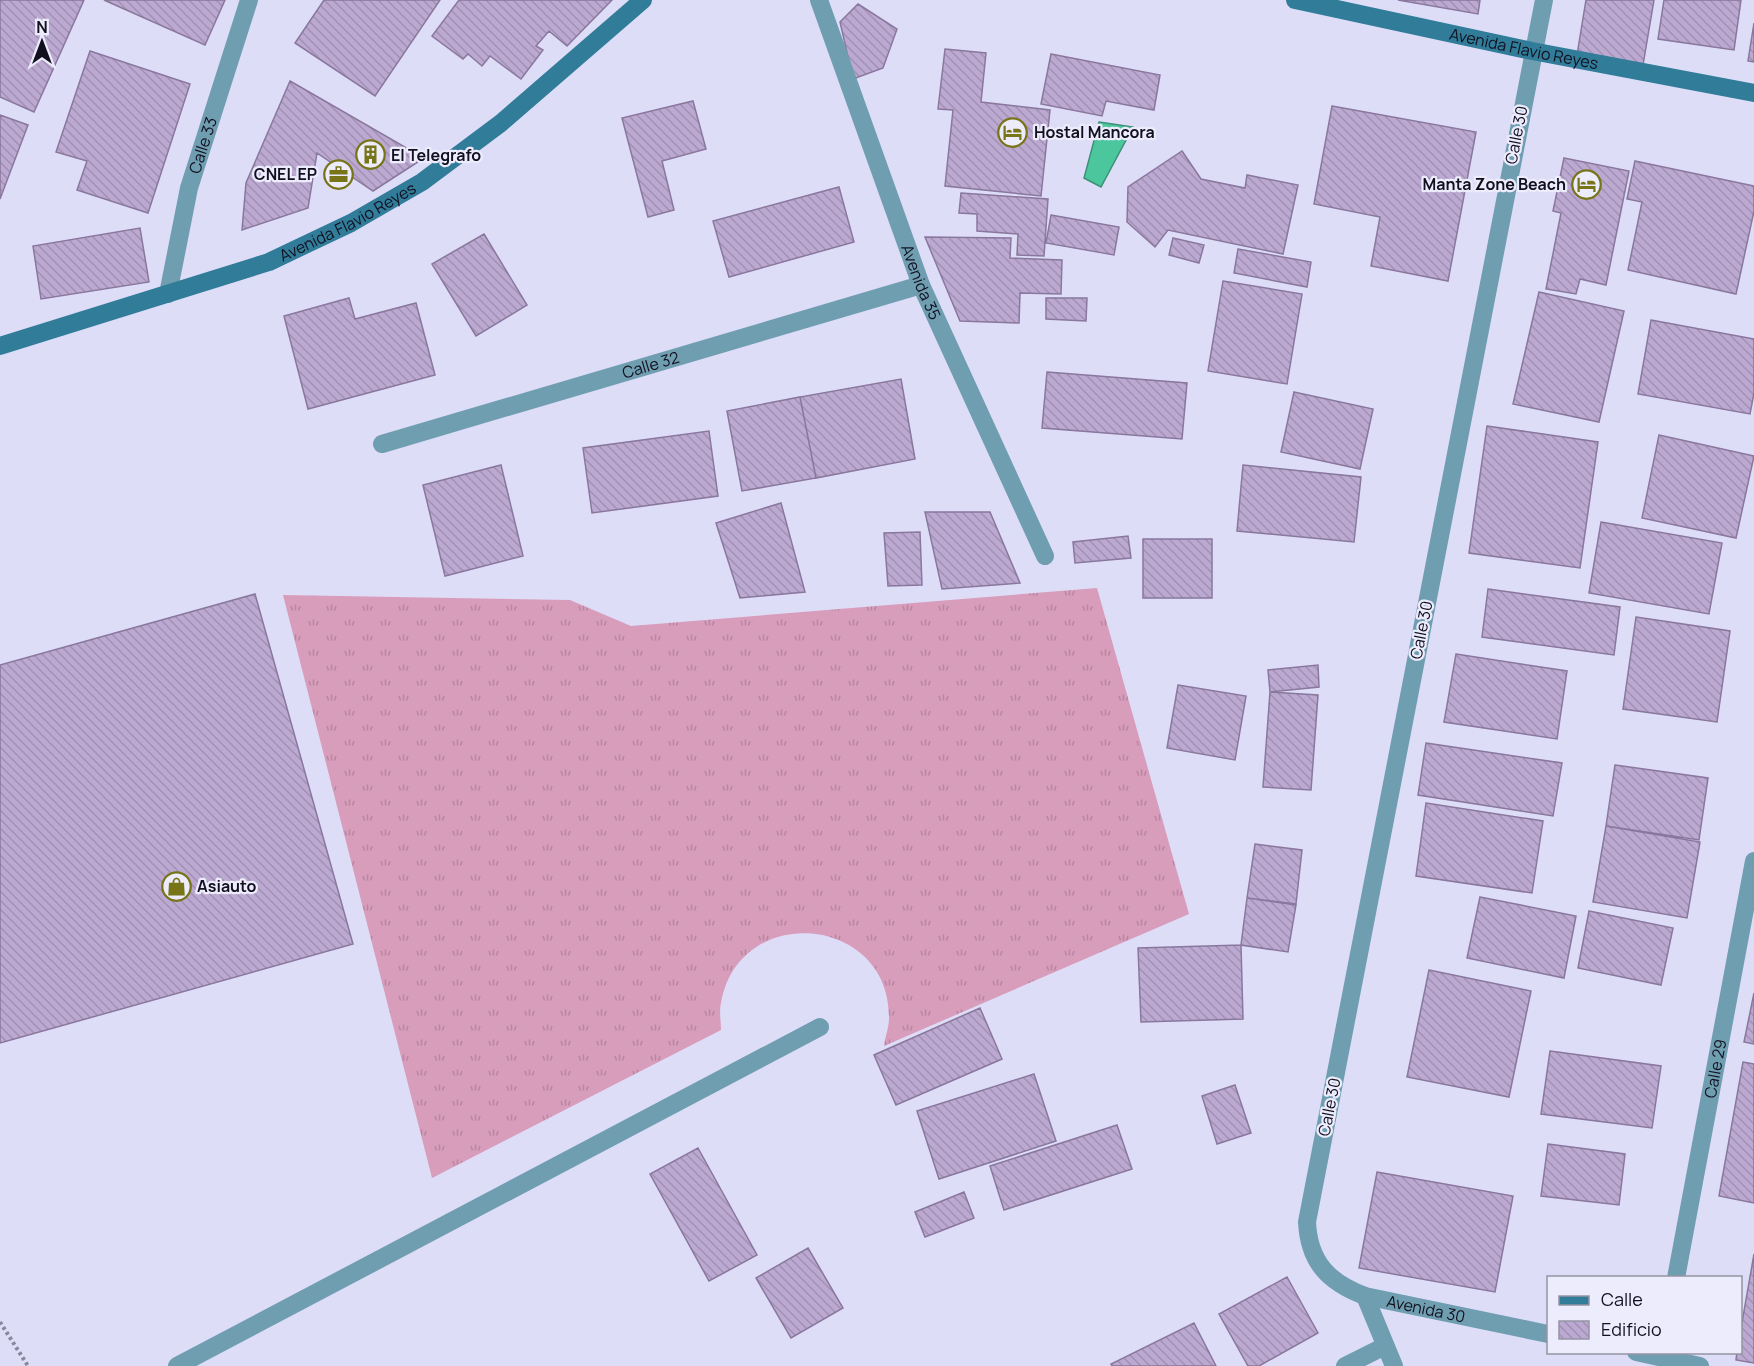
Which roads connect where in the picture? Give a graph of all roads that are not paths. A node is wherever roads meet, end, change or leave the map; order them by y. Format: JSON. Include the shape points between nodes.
{"nodes":[{"id":1,"x":249,"y":0,"type":"edge"},
{"id":2,"x":643,"y":0,"type":"edge"},
{"id":3,"x":819,"y":0,"type":"edge"},
{"id":4,"x":1295,"y":0,"type":"edge"},
{"id":5,"x":1544,"y":0,"type":"edge"},
{"id":6,"x":1532,"y":51,"type":"junction"},
{"id":7,"x":1754,"y":93,"type":"edge"},
{"id":8,"x":921,"y":285,"type":"junction"},
{"id":9,"x":168,"y":294,"type":"junction"},
{"id":10,"x":0,"y":346,"type":"edge"},
{"id":11,"x":382,"y":444,"type":"dead end"},
{"id":12,"x":1045,"y":556,"type":"dead end"},
{"id":13,"x":1754,"y":861,"type":"edge"},
{"id":14,"x":820,"y":1027,"type":"dead end"},
{"id":15,"x":1317,"y":1260,"type":"joint"},
{"id":16,"x":1676,"y":1276,"type":"edge"},
{"id":17,"x":1365,"y":1296,"type":"junction"},
{"id":18,"x":1547,"y":1334,"type":"edge"},
{"id":19,"x":1385,"y":1346,"type":"junction"},
{"id":20,"x":1662,"y":1355,"type":"edge"},
{"id":21,"x":177,"y":1366,"type":"edge"},
{"id":22,"x":1345,"y":1366,"type":"edge"},
{"id":23,"x":1394,"y":1366,"type":"edge"},
{"id":24,"x":1700,"y":1366,"type":"edge"}],
"edges":[{"from":1,"to":9,"type":"street","name":"Calle 33","via":[[189,188]]},
{"from":2,"to":9,"type":"main road","name":"Avenida Flavio Reyes","via":[[501,123],[422,182],[351,223],[269,262]]},
{"from":3,"to":8,"type":"street","name":"Avenida 35"},
{"from":4,"to":6,"type":"main road","name":"Avenida Flavio Reyes"},
{"from":5,"to":6,"type":"street","name":"Calle 30"},
{"from":6,"to":7,"type":"main road","name":"Avenida Flavio Reyes"},
{"from":6,"to":15,"type":"street","name":"Calle 30","via":[[1307,1222]]},
{"from":8,"to":11,"type":"street","name":"Calle 32"},
{"from":8,"to":12,"type":"street","name":"Avenida 35"},
{"from":9,"to":10,"type":"main road","name":"Avenida Flavio Reyes"},
{"from":13,"to":16,"type":"street","name":"Calle 29"},
{"from":14,"to":21,"type":"street"},
{"from":15,"to":17,"type":"street","name":"Avenida 30","via":[[1332,1280]]},
{"from":17,"to":18,"type":"street","name":"Avenida 30"},
{"from":17,"to":19,"type":"street"},
{"from":19,"to":22,"type":"street"},
{"from":19,"to":23,"type":"street"},
{"from":20,"to":24,"type":"street"}]}
